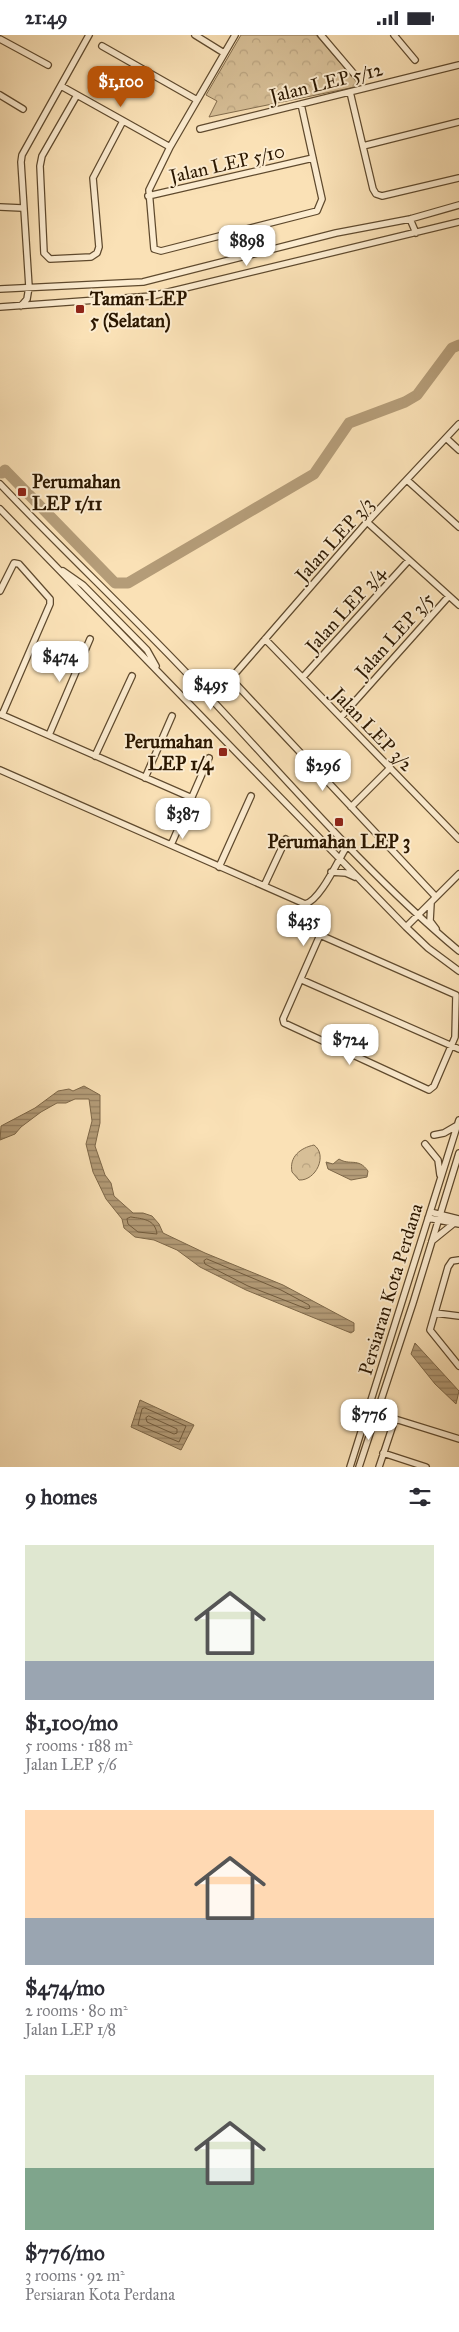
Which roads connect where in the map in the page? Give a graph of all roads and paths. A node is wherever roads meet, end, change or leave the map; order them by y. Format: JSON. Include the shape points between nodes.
{"nodes":[{"id":1,"x":89,"y":35,"type":"edge"},
{"id":2,"x":195,"y":35,"type":"edge"},
{"id":3,"x":235,"y":35,"type":"edge"},
{"id":4,"x":321,"y":35,"type":"edge"},
{"id":5,"x":394,"y":35,"type":"edge"},
{"id":6,"x":0,"y":39,"type":"edge"},
{"id":7,"x":102,"y":46,"type":"dead end"},
{"id":8,"x":224,"y":53,"type":"junction"},
{"id":9,"x":415,"y":60,"type":"dead end"},
{"id":10,"x":48,"y":65,"type":"dead end"},
{"id":11,"x":459,"y":65,"type":"edge"},
{"id":12,"x":355,"y":75,"type":"dead end"},
{"id":13,"x":62,"y":86,"type":"junction"},
{"id":14,"x":350,"y":92,"type":"junction"},
{"id":15,"x":0,"y":95,"type":"edge"},
{"id":16,"x":77,"y":95,"type":"junction"},
{"id":17,"x":197,"y":100,"type":"junction"},
{"id":18,"x":300,"y":104,"type":"junction"},
{"id":19,"x":23,"y":109,"type":"dead end"},
{"id":20,"x":123,"y":121,"type":"junction"},
{"id":21,"x":459,"y":122,"type":"edge"},
{"id":22,"x":200,"y":129,"type":"dead end"},
{"id":23,"x":363,"y":146,"type":"junction"},
{"id":24,"x":170,"y":147,"type":"junction"},
{"id":25,"x":313,"y":159,"type":"junction"},
{"id":26,"x":459,"y":178,"type":"edge"},
{"id":27,"x":148,"y":196,"type":"junction"},
{"id":28,"x":459,"y":205,"type":"edge"},
{"id":29,"x":0,"y":207,"type":"edge"},
{"id":30,"x":22,"y":208,"type":"junction"},
{"id":31,"x":410,"y":219,"type":"junction"},
{"id":32,"x":459,"y":222,"type":"edge"},
{"id":33,"x":416,"y":233,"type":"junction"},
{"id":34,"x":29,"y":287,"type":"junction"},
{"id":35,"x":0,"y":289,"type":"edge"},
{"id":36,"x":21,"y":306,"type":"junction"},
{"id":37,"x":0,"y":307,"type":"edge"},
{"id":38,"x":459,"y":424,"type":"edge"},
{"id":39,"x":446,"y":438,"type":"junction"},
{"id":40,"x":459,"y":450,"type":"edge"},
{"id":41,"x":407,"y":479,"type":"junction"},
{"id":42,"x":2,"y":488,"type":"edge"},
{"id":43,"x":0,"y":509,"type":"edge"},
{"id":44,"x":367,"y":523,"type":"junction"},
{"id":45,"x":459,"y":527,"type":"edge"},
{"id":46,"x":409,"y":560,"type":"junction"},
{"id":47,"x":0,"y":591,"type":"edge"},
{"id":48,"x":449,"y":596,"type":"junction"},
{"id":49,"x":459,"y":605,"type":"edge"},
{"id":50,"x":90,"y":639,"type":"dead end"},
{"id":51,"x":266,"y":639,"type":"junction"},
{"id":52,"x":132,"y":675,"type":"dead end"},
{"id":53,"x":303,"y":677,"type":"junction"},
{"id":54,"x":1,"y":714,"type":"edge"},
{"id":55,"x":172,"y":716,"type":"dead end"},
{"id":56,"x":341,"y":717,"type":"junction"},
{"id":57,"x":49,"y":735,"type":"junction"},
{"id":58,"x":95,"y":756,"type":"junction"},
{"id":59,"x":209,"y":758,"type":"dead end"},
{"id":60,"x":390,"y":768,"type":"junction"},
{"id":61,"x":0,"y":770,"type":"edge"},
{"id":62,"x":145,"y":778,"type":"junction"},
{"id":63,"x":251,"y":796,"type":"dead end"},
{"id":64,"x":192,"y":798,"type":"junction"},
{"id":65,"x":351,"y":807,"type":"junction"},
{"id":66,"x":286,"y":839,"type":"dead end"},
{"id":67,"x":459,"y":839,"type":"edge"},
{"id":68,"x":171,"y":845,"type":"junction"},
{"id":69,"x":347,"y":846,"type":"junction"},
{"id":70,"x":338,"y":859,"type":"junction"},
{"id":71,"x":219,"y":867,"type":"junction"},
{"id":72,"x":331,"y":872,"type":"junction"},
{"id":73,"x":459,"y":874,"type":"edge"},
{"id":74,"x":357,"y":877,"type":"junction"},
{"id":75,"x":264,"y":886,"type":"junction"},
{"id":76,"x":436,"y":897,"type":"junction"},
{"id":77,"x":431,"y":902,"type":"junction"},
{"id":78,"x":417,"y":916,"type":"junction"},
{"id":79,"x":406,"y":927,"type":"junction"},
{"id":80,"x":446,"y":940,"type":"junction"},
{"id":81,"x":459,"y":951,"type":"edge"},
{"id":82,"x":459,"y":971,"type":"edge"},
{"id":83,"x":302,"y":980,"type":"junction"},
{"id":84,"x":452,"y":1045,"type":"junction"},
{"id":85,"x":459,"y":1049,"type":"edge"},
{"id":86,"x":458,"y":1122,"type":"edge"},
{"id":87,"x":434,"y":1135,"type":"dead end"},
{"id":88,"x":425,"y":1144,"type":"dead end"},
{"id":89,"x":459,"y":1153,"type":"edge"},
{"id":90,"x":441,"y":1177,"type":"junction"},
{"id":91,"x":429,"y":1215,"type":"junction"},
{"id":92,"x":439,"y":1218,"type":"junction"},
{"id":93,"x":459,"y":1219,"type":"edge"},
{"id":94,"x":456,"y":1224,"type":"edge"},
{"id":95,"x":432,"y":1241,"type":"junction"},
{"id":96,"x":458,"y":1260,"type":"edge"},
{"id":97,"x":435,"y":1313,"type":"junction"},
{"id":98,"x":459,"y":1316,"type":"edge"},
{"id":99,"x":459,"y":1366,"type":"edge"},
{"id":100,"x":459,"y":1439,"type":"edge"},
{"id":101,"x":384,"y":1453,"type":"junction"},
{"id":102,"x":350,"y":1467,"type":"edge"},
{"id":103,"x":359,"y":1467,"type":"edge"},
{"id":104,"x":379,"y":1467,"type":"edge"},
{"id":105,"x":426,"y":1467,"type":"edge"}],
"edges":[{"from":1,"to":13,"type":"street"},
{"from":2,"to":8,"type":"street"},
{"from":3,"to":8,"type":"street"},
{"from":4,"to":12,"type":"street"},
{"from":5,"to":9,"type":"street"},
{"from":6,"to":10,"type":"street"},
{"from":7,"to":17,"type":"street"},
{"from":8,"to":17,"type":"street"},
{"from":11,"to":14,"type":"street","name":"Jalan LEP 5/12"},
{"from":13,"to":16,"type":"street"},
{"from":13,"to":30,"type":"street","via":[[22,155]]},
{"from":14,"to":18,"type":"street","name":"Jalan LEP 5/12"},
{"from":14,"to":23,"type":"street"},
{"from":15,"to":19,"type":"street"},
{"from":16,"to":20,"type":"street"},
{"from":16,"to":20,"type":"street","via":[[40,166],[44,253],[50,259],[91,257],[96,253],[99,247],[93,178]]},
{"from":17,"to":24,"type":"street"},
{"from":18,"to":22,"type":"street","name":"Jalan LEP 5/12"},
{"from":18,"to":25,"type":"street"},
{"from":20,"to":24,"type":"street"},
{"from":21,"to":23,"type":"street"},
{"from":23,"to":26,"type":"street","via":[[376,194],[382,196]]},
{"from":24,"to":27,"type":"street"},
{"from":25,"to":27,"type":"street","name":"Jalan LEP 5/10"},
{"from":25,"to":27,"type":"street","via":[[322,199],[317,211],[161,251],[153,247]]},
{"from":28,"to":31,"type":"street"},
{"from":29,"to":30,"type":"street"},
{"from":30,"to":34,"type":"street"},
{"from":31,"to":33,"type":"street"},
{"from":31,"to":34,"type":"street","via":[[336,233],[143,282]]},
{"from":32,"to":33,"type":"street"},
{"from":33,"to":36,"type":"street","via":[[152,296]]},
{"from":34,"to":35,"type":"street"},
{"from":34,"to":36,"type":"street","via":[[27,299]]},
{"from":36,"to":37,"type":"street"},
{"from":38,"to":39,"type":"street","name":"Jalan LEP 3/3"},
{"from":39,"to":40,"type":"street"},
{"from":39,"to":41,"type":"street","name":"Jalan LEP 3/3"},
{"from":41,"to":44,"type":"street","name":"Jalan LEP 3/3"},
{"from":41,"to":45,"type":"street"},
{"from":42,"to":69,"type":"street","via":[[175,661]]},
{"from":43,"to":70,"type":"street","via":[[51,563],[89,591],[147,650],[159,672]]},
{"from":44,"to":46,"type":"street"},
{"from":44,"to":51,"type":"street","name":"Jalan LEP 3/3"},
{"from":46,"to":48,"type":"street"},
{"from":46,"to":53,"type":"street","name":"Jalan LEP 3/4"},
{"from":47,"to":54,"type":"street","via":[[14,563],[19,564],[50,599]]},
{"from":48,"to":49,"type":"street"},
{"from":48,"to":56,"type":"street","name":"Jalan LEP 3/5"},
{"from":50,"to":57,"type":"street"},
{"from":51,"to":53,"type":"street","name":"Jalan LEP 3/2"},
{"from":51,"to":65,"type":"street","name":"Jalan LEP 3/3","via":[[233,676],[234,683]]},
{"from":52,"to":58,"type":"street"},
{"from":53,"to":56,"type":"street","name":"Jalan LEP 3/2"},
{"from":54,"to":57,"type":"street"},
{"from":55,"to":62,"type":"street"},
{"from":56,"to":60,"type":"street","name":"Jalan LEP 3/2"},
{"from":57,"to":58,"type":"street"},
{"from":58,"to":62,"type":"street"},
{"from":59,"to":64,"type":"street"},
{"from":60,"to":65,"type":"street"},
{"from":60,"to":67,"type":"street","name":"Jalan LEP 3/2"},
{"from":61,"to":68,"type":"street"},
{"from":62,"to":64,"type":"street"},
{"from":63,"to":71,"type":"street"},
{"from":64,"to":68,"type":"street"},
{"from":65,"to":76,"type":"street"},
{"from":66,"to":75,"type":"street"},
{"from":68,"to":71,"type":"street"},
{"from":69,"to":70,"type":"street"},
{"from":69,"to":78,"type":"street"},
{"from":70,"to":72,"type":"street"},
{"from":70,"to":74,"type":"street"},
{"from":71,"to":75,"type":"street"},
{"from":72,"to":74,"type":"street"},
{"from":72,"to":75,"type":"street","via":[[311,903],[305,904]]},
{"from":73,"to":76,"type":"street"},
{"from":74,"to":79,"type":"street"},
{"from":76,"to":77,"type":"street"},
{"from":77,"to":78,"type":"street"},
{"from":77,"to":80,"type":"street","via":[[430,921]]},
{"from":78,"to":79,"type":"street"},
{"from":78,"to":80,"type":"street"},
{"from":79,"to":82,"type":"street"},
{"from":80,"to":81,"type":"street"},
{"from":83,"to":84,"type":"street"},
{"from":83,"to":84,"type":"street","via":[[323,935],[453,992],[457,999]]},
{"from":83,"to":84,"type":"street","via":[[283,1019],[286,1025],[424,1089],[434,1086]]},
{"from":84,"to":85,"type":"street"},
{"from":86,"to":87,"type":"street","via":[[444,1133]]},
{"from":86,"to":90,"type":"street","name":"Persiaran Kota Perdana"},
{"from":88,"to":90,"type":"street","via":[[438,1160]]},
{"from":89,"to":92,"type":"street","name":"Persiaran Kota Perdana"},
{"from":90,"to":91,"type":"street","name":"Persiaran Kota Perdana"},
{"from":91,"to":92,"type":"street"},
{"from":91,"to":102,"type":"street","name":"Persiaran Kota Perdana"},
{"from":92,"to":93,"type":"street"},
{"from":92,"to":94,"type":"street"},
{"from":92,"to":95,"type":"street","name":"Persiaran Kota Perdana"},
{"from":94,"to":95,"type":"street"},
{"from":95,"to":103,"type":"street","name":"Persiaran Kota Perdana"},
{"from":96,"to":97,"type":"street","via":[[452,1261],[448,1267]]},
{"from":97,"to":98,"type":"street"},
{"from":97,"to":99,"type":"street","via":[[430,1330]]},
{"from":100,"to":101,"type":"street","via":[[395,1419]]},
{"from":101,"to":104,"type":"street"},
{"from":101,"to":105,"type":"street"}]}
